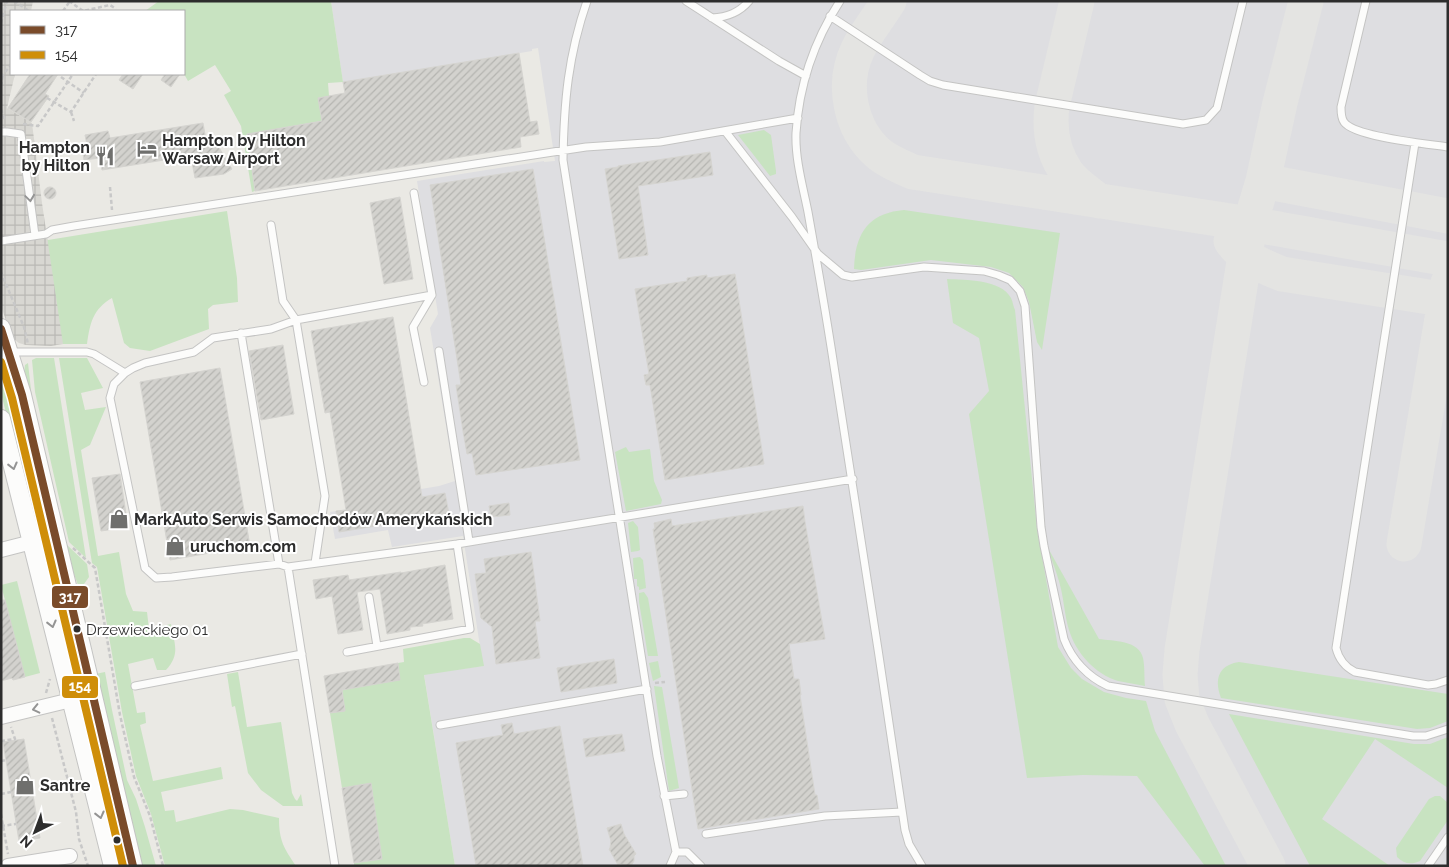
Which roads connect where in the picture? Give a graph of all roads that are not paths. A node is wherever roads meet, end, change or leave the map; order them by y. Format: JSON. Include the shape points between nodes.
{"nodes":[{"id":1,"x":586,"y":1,"type":"edge"},
{"id":2,"x":686,"y":1,"type":"edge"},
{"id":3,"x":749,"y":1,"type":"edge"},
{"id":4,"x":840,"y":1,"type":"edge"},
{"id":5,"x":1243,"y":1,"type":"edge"},
{"id":6,"x":1366,"y":1,"type":"edge"},
{"id":7,"x":830,"y":16,"type":"junction"},
{"id":8,"x":712,"y":18,"type":"junction"},
{"id":9,"x":806,"y":76,"type":"junction"},
{"id":10,"x":798,"y":118,"type":"junction"},
{"id":11,"x":725,"y":131,"type":"junction"},
{"id":12,"x":1,"y":132,"type":"edge"},
{"id":13,"x":1415,"y":143,"type":"junction"},
{"id":14,"x":1448,"y":147,"type":"edge"},
{"id":15,"x":563,"y":150,"type":"junction"},
{"id":16,"x":414,"y":193,"type":"dead end"},
{"id":17,"x":271,"y":225,"type":"dead end"},
{"id":18,"x":35,"y":236,"type":"junction"},
{"id":19,"x":2,"y":239,"type":"edge"},
{"id":20,"x":814,"y":248,"type":"junction"},
{"id":21,"x":432,"y":295,"type":"junction"},
{"id":22,"x":296,"y":320,"type":"junction"},
{"id":23,"x":1,"y":328,"type":"edge"},
{"id":24,"x":241,"y":334,"type":"junction"},
{"id":25,"x":439,"y":351,"type":"dead end"},
{"id":26,"x":9,"y":352,"type":"junction"},
{"id":27,"x":124,"y":373,"type":"junction"},
{"id":28,"x":424,"y":382,"type":"dead end"},
{"id":29,"x":1,"y":419,"type":"edge"},
{"id":30,"x":853,"y":479,"type":"junction"},
{"id":31,"x":619,"y":518,"type":"junction"},
{"id":32,"x":469,"y":541,"type":"junction"},
{"id":33,"x":32,"y":542,"type":"junction"},
{"id":34,"x":457,"y":544,"type":"junction"},
{"id":35,"x":1,"y":550,"type":"edge"},
{"id":36,"x":315,"y":563,"type":"junction"},
{"id":37,"x":279,"y":564,"type":"junction"},
{"id":38,"x":288,"y":567,"type":"junction"},
{"id":39,"x":370,"y":597,"type":"dead end"},
{"id":40,"x":377,"y":646,"type":"junction"},
{"id":41,"x":347,"y":652,"type":"dead end"},
{"id":42,"x":302,"y":654,"type":"junction"},
{"id":43,"x":1448,"y":680,"type":"edge"},
{"id":44,"x":136,"y":686,"type":"dead end"},
{"id":45,"x":647,"y":689,"type":"junction"},
{"id":46,"x":71,"y":700,"type":"junction"},
{"id":47,"x":96,"y":709,"type":"junction"},
{"id":48,"x":6,"y":720,"type":"edge"},
{"id":49,"x":440,"y":725,"type":"dead end"},
{"id":50,"x":1448,"y":729,"type":"edge"},
{"id":51,"x":684,"y":794,"type":"dead end"},
{"id":52,"x":664,"y":796,"type":"junction"},
{"id":53,"x":902,"y":812,"type":"junction"},
{"id":54,"x":706,"y":834,"type":"dead end"},
{"id":55,"x":1448,"y":837,"type":"edge"},
{"id":56,"x":676,"y":852,"type":"junction"},
{"id":57,"x":70,"y":856,"type":"dead end"},
{"id":58,"x":9,"y":863,"type":"edge"},
{"id":59,"x":113,"y":866,"type":"edge"},
{"id":60,"x":133,"y":866,"type":"edge"},
{"id":61,"x":334,"y":866,"type":"edge"},
{"id":62,"x":670,"y":866,"type":"edge"},
{"id":63,"x":701,"y":866,"type":"edge"},
{"id":64,"x":922,"y":866,"type":"edge"},
{"id":65,"x":1428,"y":866,"type":"edge"}],
"edges":[{"from":1,"to":15,"type":"lane","via":[[568,76]]},
{"from":2,"to":8,"type":"lane"},
{"from":3,"to":8,"type":"lane","via":[[734,13]]},
{"from":4,"to":7,"type":"lane"},
{"from":5,"to":7,"type":"lane","via":[[1217,108],[1206,120],[1183,124],[930,81]]},
{"from":6,"to":13,"type":"lane","via":[[1340,107],[1341,116],[1350,128]]},
{"from":7,"to":9,"type":"lane"},
{"from":8,"to":9,"type":"lane"},
{"from":9,"to":10,"type":"lane","via":[[800,94]]},
{"from":10,"to":11,"type":"lane"},
{"from":10,"to":20,"type":"lane","via":[[797,155]]},
{"from":11,"to":15,"type":"lane","via":[[660,142]]},
{"from":11,"to":20,"type":"lane"},
{"from":12,"to":18,"type":"lane","one_way":true,"via":[[21,134]]},
{"from":13,"to":14,"type":"lane"},
{"from":13,"to":43,"type":"lane","via":[[1336,648],[1346,668],[1355,672],[1428,685]]},
{"from":15,"to":18,"type":"lane","via":[[52,230]]},
{"from":15,"to":31,"type":"lane"},
{"from":16,"to":21,"type":"lane"},
{"from":17,"to":22,"type":"lane","via":[[283,301]]},
{"from":18,"to":19,"type":"lane"},
{"from":20,"to":30,"type":"lane"},
{"from":20,"to":50,"type":"lane","via":[[843,275],[852,277],[924,267],[984,271],[1010,280],[1020,291],[1025,306],[1044,546],[1064,639],[1082,668],[1108,686],[1182,699],[1413,736],[1426,736]]},
{"from":21,"to":22,"type":"lane"},
{"from":21,"to":28,"type":"lane","via":[[413,327]]},
{"from":22,"to":24,"type":"lane","via":[[271,329]]},
{"from":22,"to":36,"type":"lane","via":[[325,496]]},
{"from":23,"to":26,"type":"street"},
{"from":24,"to":27,"type":"lane","via":[[213,338],[194,352],[145,363]]},
{"from":24,"to":37,"type":"lane"},
{"from":25,"to":32,"type":"lane"},
{"from":26,"to":27,"type":"lane","via":[[87,352]]},
{"from":26,"to":47,"type":"street"},
{"from":27,"to":37,"type":"lane","via":[[114,384],[110,398],[145,568],[156,578]]},
{"from":29,"to":33,"type":"street","one_way":true},
{"from":30,"to":31,"type":"lane"},
{"from":30,"to":53,"type":"lane"},
{"from":31,"to":32,"type":"lane"},
{"from":31,"to":45,"type":"lane"},
{"from":32,"to":34,"type":"lane"},
{"from":33,"to":35,"type":"street"},
{"from":33,"to":46,"type":"street","one_way":true},
{"from":34,"to":36,"type":"lane"},
{"from":34,"to":40,"type":"lane","via":[[470,629]]},
{"from":36,"to":38,"type":"lane"},
{"from":37,"to":38,"type":"lane"},
{"from":38,"to":42,"type":"lane"},
{"from":39,"to":40,"type":"lane"},
{"from":40,"to":41,"type":"lane"},
{"from":42,"to":44,"type":"lane"},
{"from":42,"to":61,"type":"lane"},
{"from":45,"to":49,"type":"lane"},
{"from":45,"to":52,"type":"lane"},
{"from":46,"to":47,"type":"street","via":[[87,702]]},
{"from":46,"to":48,"type":"street","one_way":true},
{"from":46,"to":59,"type":"street","one_way":true},
{"from":47,"to":60,"type":"street"},
{"from":51,"to":52,"type":"lane"},
{"from":52,"to":56,"type":"lane"},
{"from":53,"to":54,"type":"lane","via":[[825,816]]},
{"from":53,"to":64,"type":"lane","via":[[909,844]]},
{"from":55,"to":65,"type":"lane"},
{"from":56,"to":62,"type":"lane"},
{"from":56,"to":63,"type":"lane","via":[[687,852]]},
{"from":57,"to":58,"type":"street"}]}
